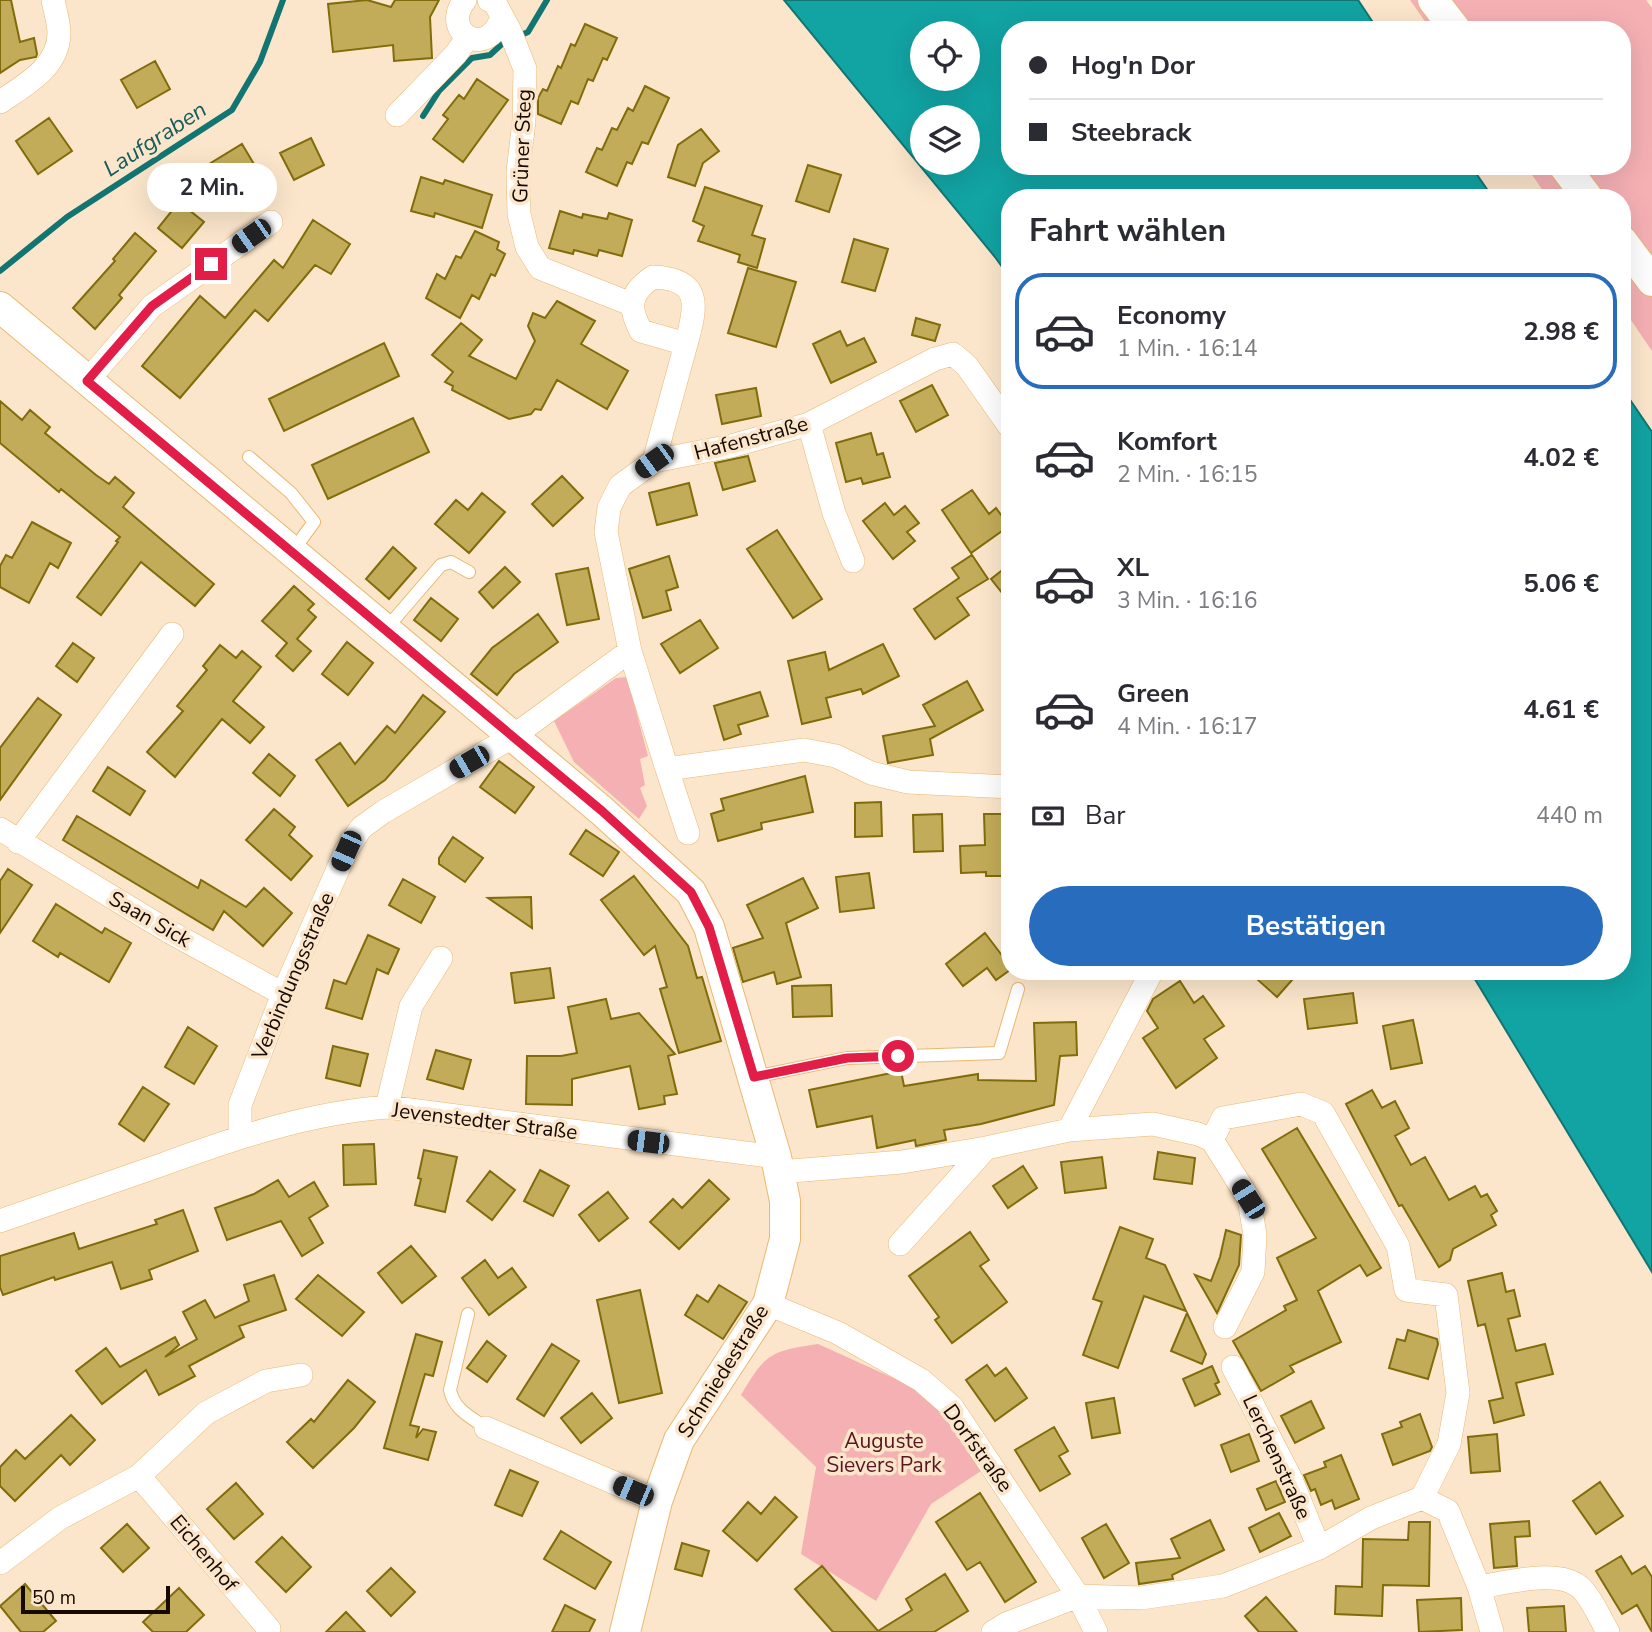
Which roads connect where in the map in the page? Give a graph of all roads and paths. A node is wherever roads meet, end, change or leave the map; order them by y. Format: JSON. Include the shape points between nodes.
{"nodes":[{"id":1,"x":53,"y":0,"type":"edge"},
{"id":2,"x":465,"y":0,"type":"edge"},
{"id":3,"x":1433,"y":0,"type":"edge"},
{"id":4,"x":1449,"y":21,"type":"edge"},
{"id":5,"x":505,"y":24,"type":"edge"},
{"id":6,"x":467,"y":38,"type":"junction"},
{"id":7,"x":0,"y":102,"type":"edge"},
{"id":8,"x":397,"y":115,"type":"dead end"},
{"id":9,"x":271,"y":222,"type":"dead end"},
{"id":10,"x":1631,"y":254,"type":"edge"},
{"id":11,"x":1652,"y":281,"type":"edge"},
{"id":12,"x":631,"y":304,"type":"junction"},
{"id":13,"x":0,"y":307,"type":"edge"},
{"id":14,"x":686,"y":344,"type":"junction"},
{"id":15,"x":87,"y":381,"type":"junction"},
{"id":16,"x":1001,"y":414,"type":"edge"},
{"id":17,"x":809,"y":424,"type":"junction"},
{"id":18,"x":249,"y":457,"type":"dead end"},
{"id":19,"x":654,"y":461,"type":"junction"},
{"id":20,"x":291,"y":552,"type":"junction"},
{"id":21,"x":853,"y":561,"type":"dead end"},
{"id":22,"x":469,"y":572,"type":"dead end"},
{"id":23,"x":385,"y":630,"type":"junction"},
{"id":24,"x":172,"y":634,"type":"dead end"},
{"id":25,"x":630,"y":651,"type":"junction"},
{"id":26,"x":512,"y":737,"type":"junction"},
{"id":27,"x":667,"y":769,"type":"junction"},
{"id":28,"x":1001,"y":787,"type":"edge"},
{"id":29,"x":688,"y":832,"type":"dead end"},
{"id":30,"x":9,"y":835,"type":"edge"},
{"id":31,"x":441,"y":957,"type":"dead end"},
{"id":32,"x":1147,"y":980,"type":"edge"},
{"id":33,"x":1018,"y":989,"type":"dead end"},
{"id":34,"x":283,"y":994,"type":"junction"},
{"id":35,"x":754,"y":1077,"type":"junction"},
{"id":36,"x":387,"y":1107,"type":"junction"},
{"id":37,"x":1069,"y":1130,"type":"junction"},
{"id":38,"x":240,"y":1136,"type":"junction"},
{"id":39,"x":1212,"y":1140,"type":"junction"},
{"id":40,"x":986,"y":1148,"type":"junction"},
{"id":41,"x":777,"y":1164,"type":"junction"},
{"id":42,"x":0,"y":1221,"type":"edge"},
{"id":43,"x":901,"y":1244,"type":"dead end"},
{"id":44,"x":768,"y":1304,"type":"junction"},
{"id":45,"x":468,"y":1314,"type":"dead end"},
{"id":46,"x":1225,"y":1327,"type":"dead end"},
{"id":47,"x":1233,"y":1367,"type":"dead end"},
{"id":48,"x":301,"y":1375,"type":"dead end"},
{"id":49,"x":486,"y":1428,"type":"joint"},
{"id":50,"x":139,"y":1476,"type":"junction"},
{"id":51,"x":1422,"y":1498,"type":"junction"},
{"id":52,"x":657,"y":1501,"type":"junction"},
{"id":53,"x":1318,"y":1548,"type":"junction"},
{"id":54,"x":0,"y":1563,"type":"edge"},
{"id":55,"x":1479,"y":1587,"type":"junction"},
{"id":56,"x":1078,"y":1596,"type":"junction"},
{"id":57,"x":269,"y":1629,"type":"dead end"},
{"id":58,"x":625,"y":1632,"type":"edge"},
{"id":59,"x":993,"y":1632,"type":"edge"},
{"id":60,"x":1096,"y":1632,"type":"edge"},
{"id":61,"x":1492,"y":1632,"type":"edge"},
{"id":62,"x":1608,"y":1632,"type":"edge"}],
"edges":[{"from":1,"to":7,"type":"street","via":[[59,34],[54,56],[39,76]]},
{"from":2,"to":6,"type":"street","via":[[457,22]]},
{"from":3,"to":4,"type":"street"},
{"from":5,"to":6,"type":"street","name":"Grüner Steg","via":[[492,36]]},
{"from":5,"to":12,"type":"street","name":"Grüner Steg","via":[[524,69],[518,172],[527,247],[540,268]]},
{"from":6,"to":8,"type":"street"},
{"from":9,"to":15,"type":"street","via":[[152,306]]},
{"from":10,"to":11,"type":"street"},
{"from":12,"to":14,"type":"street","via":[[641,331]]},
{"from":12,"to":14,"type":"street","via":[[636,292],[653,277],[682,282],[694,300]]},
{"from":13,"to":15,"type":"street"},
{"from":14,"to":19,"type":"street"},
{"from":15,"to":20,"type":"street"},
{"from":16,"to":17,"type":"street","name":"Hafenstraße","via":[[953,354]]},
{"from":17,"to":19,"type":"street","name":"Hafenstraße","via":[[732,446]]},
{"from":17,"to":21,"type":"street"},
{"from":18,"to":20,"type":"lane","via":[[291,493],[314,523]]},
{"from":19,"to":25,"type":"street","name":"Hafenstraße","via":[[620,486],[608,508],[606,532]]},
{"from":20,"to":23,"type":"street"},
{"from":22,"to":23,"type":"lane","via":[[451,562],[441,565]]},
{"from":23,"to":26,"type":"street"},
{"from":24,"to":30,"type":"street","name":"Saan Sick"},
{"from":25,"to":26,"type":"street"},
{"from":25,"to":27,"type":"street","name":"Hafenstraße"},
{"from":26,"to":34,"type":"street","name":"Verbindungsstraße","via":[[361,828],[346,851]]},
{"from":26,"to":35,"type":"street","via":[[691,892],[709,927]]},
{"from":27,"to":28,"type":"street","via":[[804,750],[836,756],[871,773],[908,782]]},
{"from":27,"to":29,"type":"street","name":"Hafenstraße"},
{"from":30,"to":34,"type":"street","name":"Saan Sick"},
{"from":31,"to":36,"type":"street","via":[[411,1006]]},
{"from":32,"to":37,"type":"street"},
{"from":33,"to":35,"type":"lane","via":[[999,1053],[847,1058]]},
{"from":34,"to":38,"type":"street","name":"Verbindungsstraße","via":[[240,1105]]},
{"from":35,"to":41,"type":"street"},
{"from":36,"to":38,"type":"street","name":"Jevenstedter Straße","via":[[311,1118]]},
{"from":36,"to":41,"type":"street","name":"Jevenstedter Straße"},
{"from":37,"to":39,"type":"street","name":"Jevenstedter Straße","via":[[1153,1124]]},
{"from":37,"to":40,"type":"street","name":"Jevenstedter Straße"},
{"from":38,"to":42,"type":"street","name":"Jevenstedter Straße"},
{"from":39,"to":46,"type":"street","via":[[1248,1199],[1255,1235],[1253,1272]]},
{"from":39,"to":51,"type":"street","via":[[1223,1118],[1301,1104],[1323,1113],[1398,1247],[1406,1290],[1446,1295],[1458,1393],[1449,1444]]},
{"from":40,"to":41,"type":"street","name":"Jevenstedter Straße","via":[[902,1162]]},
{"from":40,"to":43,"type":"street"},
{"from":41,"to":44,"type":"street","name":"Schmiedestraße","via":[[785,1201],[785,1239]]},
{"from":44,"to":52,"type":"street","name":"Schmiedestraße","via":[[678,1440]]},
{"from":44,"to":56,"type":"street","name":"Dorfstraße","via":[[838,1333],[920,1380],[952,1407]]},
{"from":45,"to":49,"type":"lane","via":[[450,1390],[460,1410]]},
{"from":47,"to":53,"type":"street","name":"Lerchenstraße","via":[[1290,1477]]},
{"from":48,"to":50,"type":"street","via":[[266,1381],[206,1413]]},
{"from":49,"to":52,"type":"street"},
{"from":50,"to":54,"type":"street","via":[[60,1518]]},
{"from":50,"to":57,"type":"street","name":"Eichenhof"},
{"from":51,"to":53,"type":"street","via":[[1371,1518]]},
{"from":51,"to":55,"type":"street","via":[[1448,1511]]},
{"from":52,"to":58,"type":"street","name":"Schmiedestraße"},
{"from":53,"to":56,"type":"street","via":[[1223,1586],[1141,1598]]},
{"from":55,"to":61,"type":"street"},
{"from":55,"to":62,"type":"street","via":[[1552,1577],[1579,1586]]},
{"from":56,"to":59,"type":"street"},
{"from":56,"to":60,"type":"street","name":"Dorfstraße"}]}
